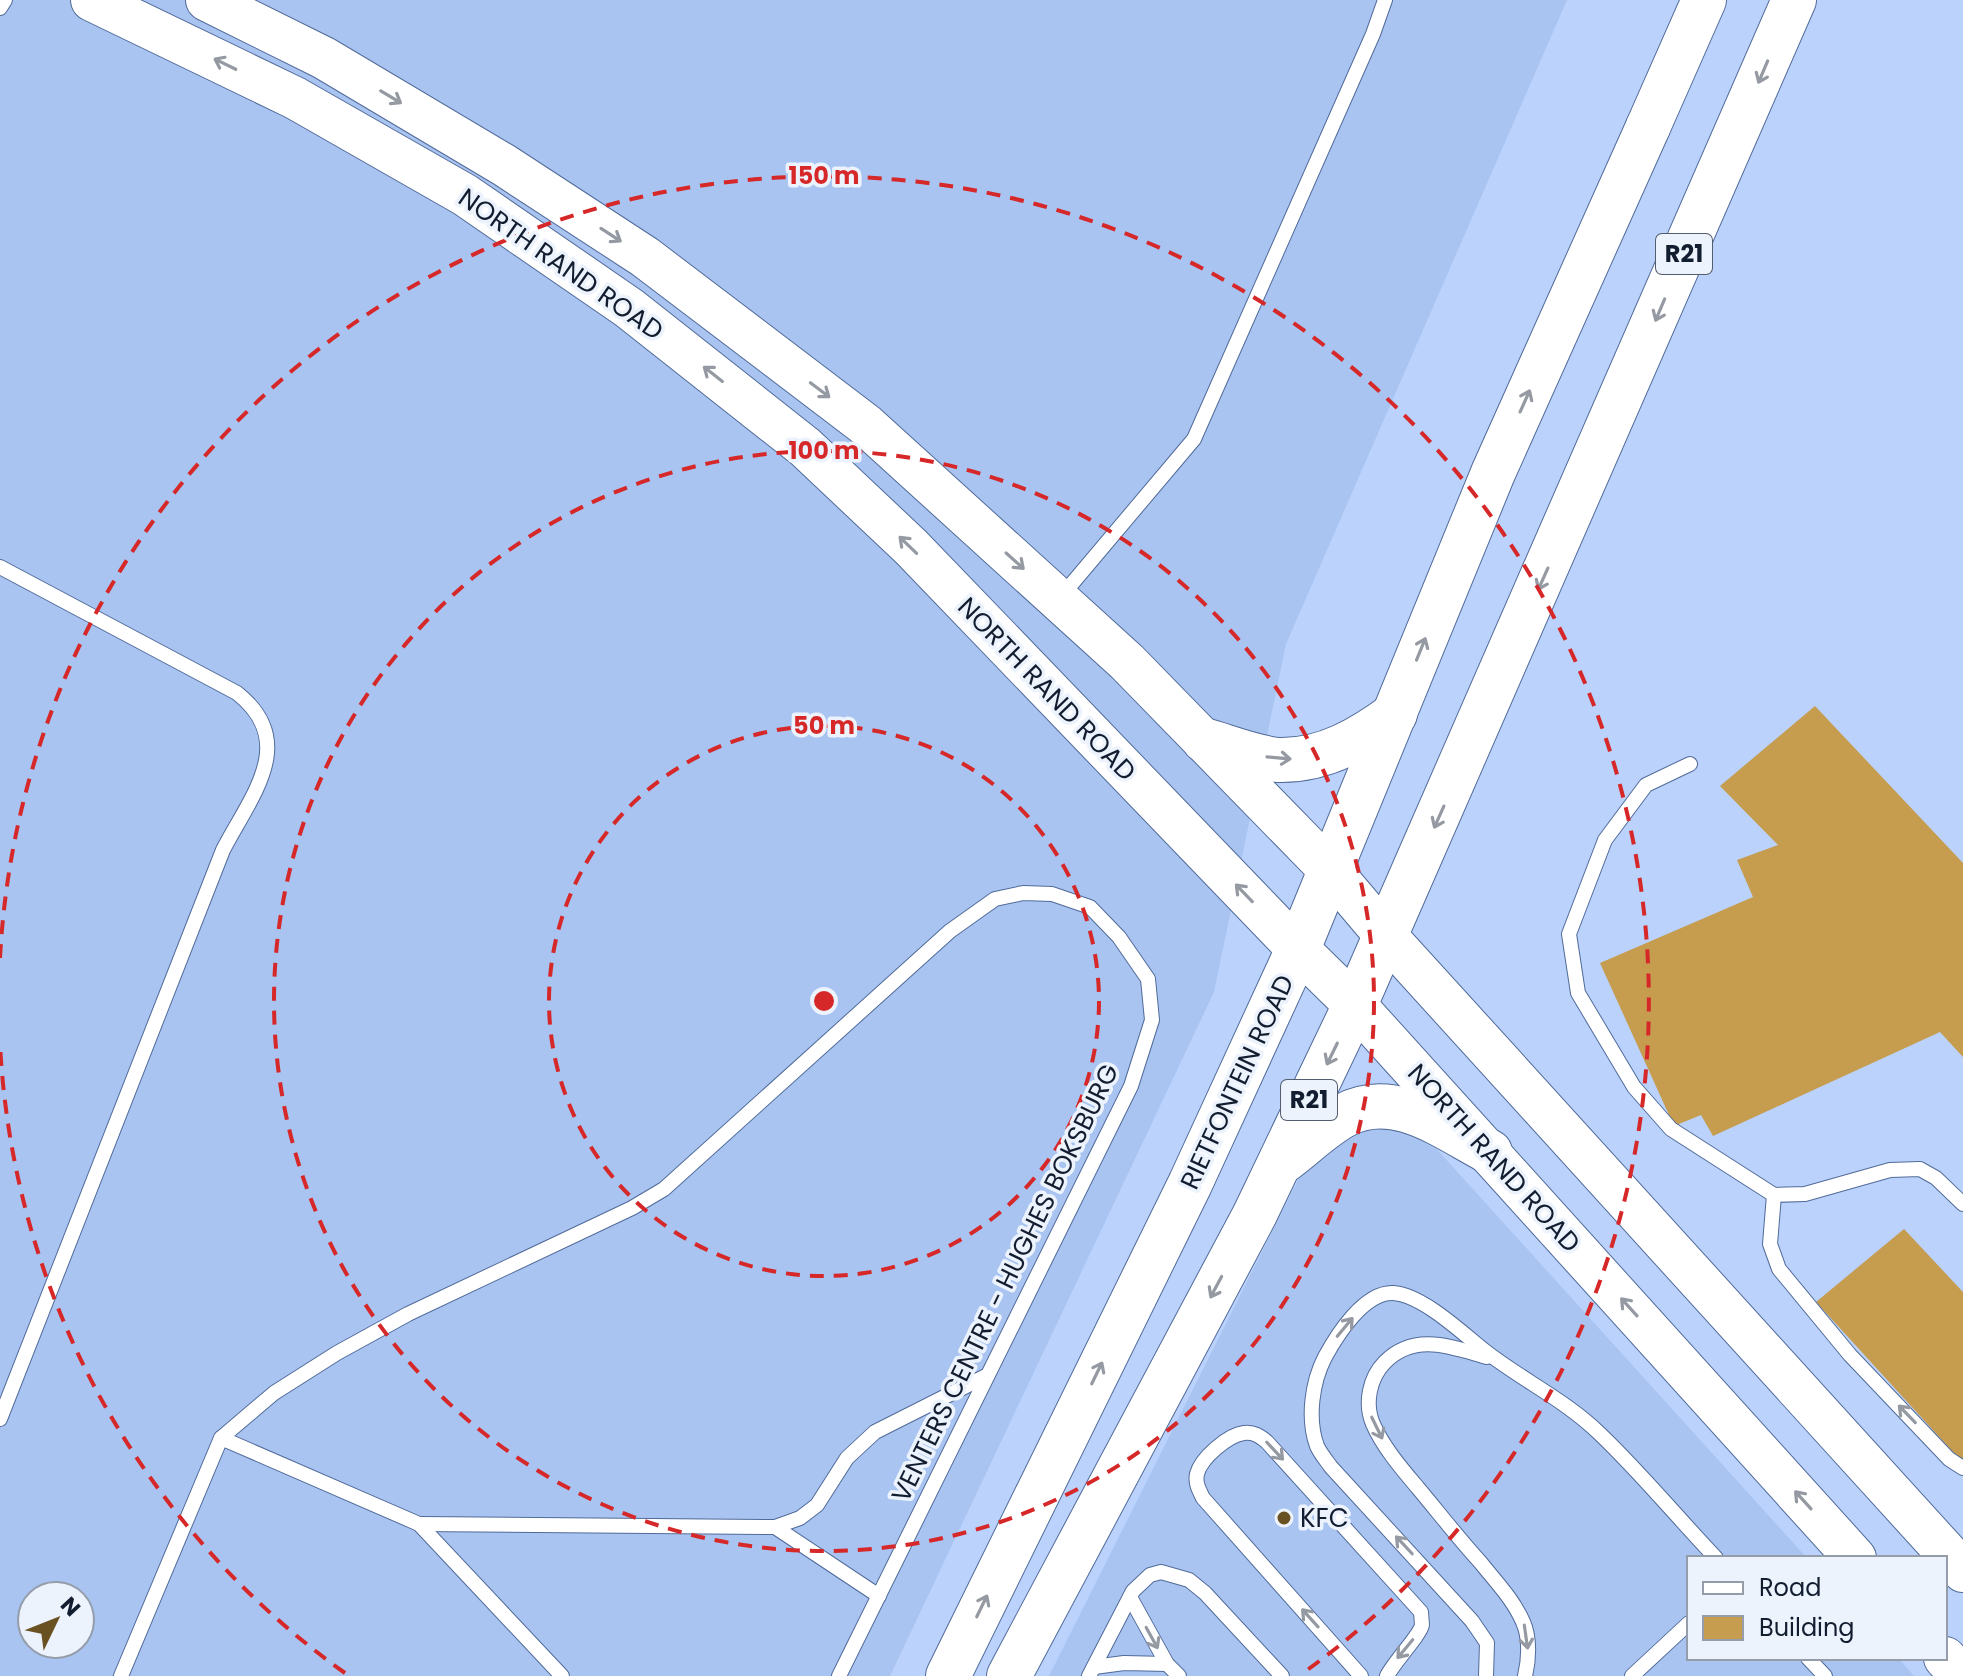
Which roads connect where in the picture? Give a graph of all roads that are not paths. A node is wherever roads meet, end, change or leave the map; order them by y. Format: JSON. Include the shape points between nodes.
{"nodes":[{"id":1,"x":5,"y":0,"type":"edge"},
{"id":2,"x":92,"y":0,"type":"edge"},
{"id":3,"x":207,"y":0,"type":"edge"},
{"id":4,"x":1385,"y":0,"type":"edge"},
{"id":5,"x":1679,"y":0,"type":"edge"},
{"id":6,"x":1704,"y":0,"type":"edge"},
{"id":7,"x":1794,"y":0,"type":"edge"},
{"id":8,"x":0,"y":8,"type":"edge"},
{"id":9,"x":1648,"y":127,"type":"junction"},
{"id":10,"x":0,"y":567,"type":"edge"},
{"id":11,"x":1058,"y":600,"type":"junction"},
{"id":12,"x":1395,"y":714,"type":"junction"},
{"id":13,"x":1204,"y":740,"type":"junction"},
{"id":14,"x":1690,"y":764,"type":"dead end"},
{"id":15,"x":1330,"y":870,"type":"junction"},
{"id":16,"x":1386,"y":936,"type":"junction"},
{"id":17,"x":1298,"y":949,"type":"junction"},
{"id":18,"x":1355,"y":1005,"type":"junction"},
{"id":19,"x":1490,"y":1152,"type":"junction"},
{"id":20,"x":1276,"y":1167,"type":"junction"},
{"id":21,"x":1774,"y":1195,"type":"junction"},
{"id":22,"x":1963,"y":1204,"type":"edge"},
{"id":23,"x":1495,"y":1359,"type":"junction"},
{"id":24,"x":986,"y":1376,"type":"junction"},
{"id":25,"x":0,"y":1419,"type":"edge"},
{"id":26,"x":221,"y":1438,"type":"junction"},
{"id":27,"x":1963,"y":1468,"type":"edge"},
{"id":28,"x":419,"y":1524,"type":"junction"},
{"id":29,"x":775,"y":1527,"type":"junction"},
{"id":30,"x":1714,"y":1556,"type":"edge"},
{"id":31,"x":1853,"y":1556,"type":"edge"},
{"id":32,"x":1963,"y":1571,"type":"edge"},
{"id":33,"x":879,"y":1596,"type":"junction"},
{"id":34,"x":1130,"y":1597,"type":"junction"},
{"id":35,"x":1687,"y":1625,"type":"edge"},
{"id":36,"x":1810,"y":1660,"type":"edge"},
{"id":37,"x":1947,"y":1660,"type":"edge"},
{"id":38,"x":1167,"y":1664,"type":"junction"},
{"id":39,"x":1091,"y":1671,"type":"edge"},
{"id":40,"x":121,"y":1676,"type":"edge"},
{"id":41,"x":562,"y":1676,"type":"edge"},
{"id":42,"x":839,"y":1676,"type":"edge"},
{"id":43,"x":948,"y":1676,"type":"edge"},
{"id":44,"x":1009,"y":1676,"type":"edge"},
{"id":45,"x":1179,"y":1676,"type":"edge"},
{"id":46,"x":1282,"y":1676,"type":"edge"},
{"id":47,"x":1361,"y":1676,"type":"edge"},
{"id":48,"x":1387,"y":1676,"type":"edge"},
{"id":49,"x":1486,"y":1676,"type":"edge"},
{"id":50,"x":1525,"y":1676,"type":"edge"},
{"id":51,"x":1632,"y":1676,"type":"edge"},
{"id":52,"x":1825,"y":1676,"type":"edge"},
{"id":53,"x":1962,"y":1676,"type":"edge"}],
"edges":[{"from":1,"to":8,"type":"lane"},
{"from":17,"to":2,"type":"main road","name":"NORTH RAND ROAD","one_way":true,"via":[[911,547],[805,447],[652,326],[465,195],[295,98]]},
{"from":3,"to":11,"type":"main road","name":"NORTH RAND ROAD","one_way":true,"via":[[324,58],[645,257],[866,425]]},
{"from":4,"to":11,"type":"lane","via":[[1194,439]]},
{"from":5,"to":9,"type":"main road","via":[[1667,29]]},
{"from":6,"to":9,"type":"main road","number":"R21"},
{"from":7,"to":16,"type":"main road","number":"R21","one_way":true},
{"from":12,"to":9,"type":"main road","name":"RIETFONTEIN ROAD","number":"R21","one_way":true,"via":[[1493,473]]},
{"from":10,"to":25,"type":"lane","via":[[237,693],[263,719],[269,745],[267,764],[223,850]]},
{"from":11,"to":13,"type":"main road","name":"NORTH RAND ROAD"},
{"from":13,"to":12,"type":"main road","one_way":true,"via":[[1280,760],[1320,756]]},
{"from":12,"to":15,"type":"main road","name":"RIETFONTEIN ROAD","number":"R21"},
{"from":13,"to":15,"type":"main road","name":"NORTH RAND ROAD"},
{"from":14,"to":21,"type":"lane","via":[[1646,785],[1605,840],[1569,934],[1578,993],[1634,1087],[1671,1129]]},
{"from":15,"to":16,"type":"main road","name":"NORTH RAND ROAD"},
{"from":15,"to":17,"type":"main road","name":"RIETFONTEIN ROAD","number":"R21"},
{"from":16,"to":18,"type":"main road","number":"R21"},
{"from":16,"to":32,"type":"main road","name":"NORTH RAND ROAD"},
{"from":17,"to":18,"type":"main road","name":"NORTH RAND ROAD"},
{"from":43,"to":17,"type":"main road","name":"RIETFONTEIN ROAD","number":"R21","one_way":true,"via":[[1190,1184]]},
{"from":18,"to":19,"type":"main road","name":"NORTH RAND ROAD"},
{"from":18,"to":20,"type":"main road","number":"R21","one_way":true},
{"from":19,"to":20,"type":"main road","via":[[1406,1109],[1368,1106],[1344,1115]]},
{"from":31,"to":19,"type":"main road","name":"NORTH RAND ROAD","one_way":true},
{"from":20,"to":44,"type":"main road","number":"R21","one_way":true},
{"from":21,"to":22,"type":"lane","via":[[1805,1194],[1890,1170],[1920,1169]]},
{"from":27,"to":21,"type":"lane","one_way":true,"via":[[1850,1355],[1779,1269],[1770,1244]]},
{"from":23,"to":30,"type":"lane","via":[[1598,1432]]},
{"from":49,"to":23,"type":"lane","one_way":true,"via":[[1487,1643],[1472,1621],[1318,1447],[1313,1399],[1336,1336],[1373,1298],[1391,1293],[1435,1312]]},
{"from":23,"to":50,"type":"lane","one_way":true,"via":[[1430,1342],[1414,1344],[1381,1366],[1369,1398],[1372,1422],[1398,1464],[1508,1595],[1525,1625]]},
{"from":24,"to":26,"type":"lane","name":"VENTERS CENTRE - HUGHES BOKSBURG","via":[[1131,1086],[1152,1020],[1148,979],[1119,937],[1090,907],[1052,894],[995,899],[950,931],[664,1189],[337,1353],[274,1393]]},
{"from":24,"to":29,"type":"lane","via":[[875,1432],[847,1458],[817,1505]]},
{"from":24,"to":33,"type":"lane","name":"VENTERS CENTRE - HUGHES BOKSBURG"},
{"from":26,"to":28,"type":"lane"},
{"from":26,"to":40,"type":"lane"},
{"from":28,"to":29,"type":"lane"},
{"from":28,"to":41,"type":"lane"},
{"from":29,"to":33,"type":"lane"},
{"from":33,"to":42,"type":"lane","name":"VENTERS CENTRE - HUGHES BOKSBURG"},
{"from":34,"to":38,"type":"lane","one_way":true},
{"from":34,"to":39,"type":"lane"},
{"from":34,"to":46,"type":"lane","via":[[1150,1575],[1161,1572],[1189,1580]]},
{"from":35,"to":51,"type":"lane"},
{"from":36,"to":52,"type":"lane"},
{"from":37,"to":53,"type":"main road"},
{"from":38,"to":39,"type":"lane","via":[[1124,1663]]},
{"from":38,"to":45,"type":"lane"},
{"from":47,"to":48,"type":"lane","one_way":true,"via":[[1203,1498],[1198,1471],[1229,1439],[1256,1434],[1267,1442],[1421,1612],[1418,1634]]}]}
